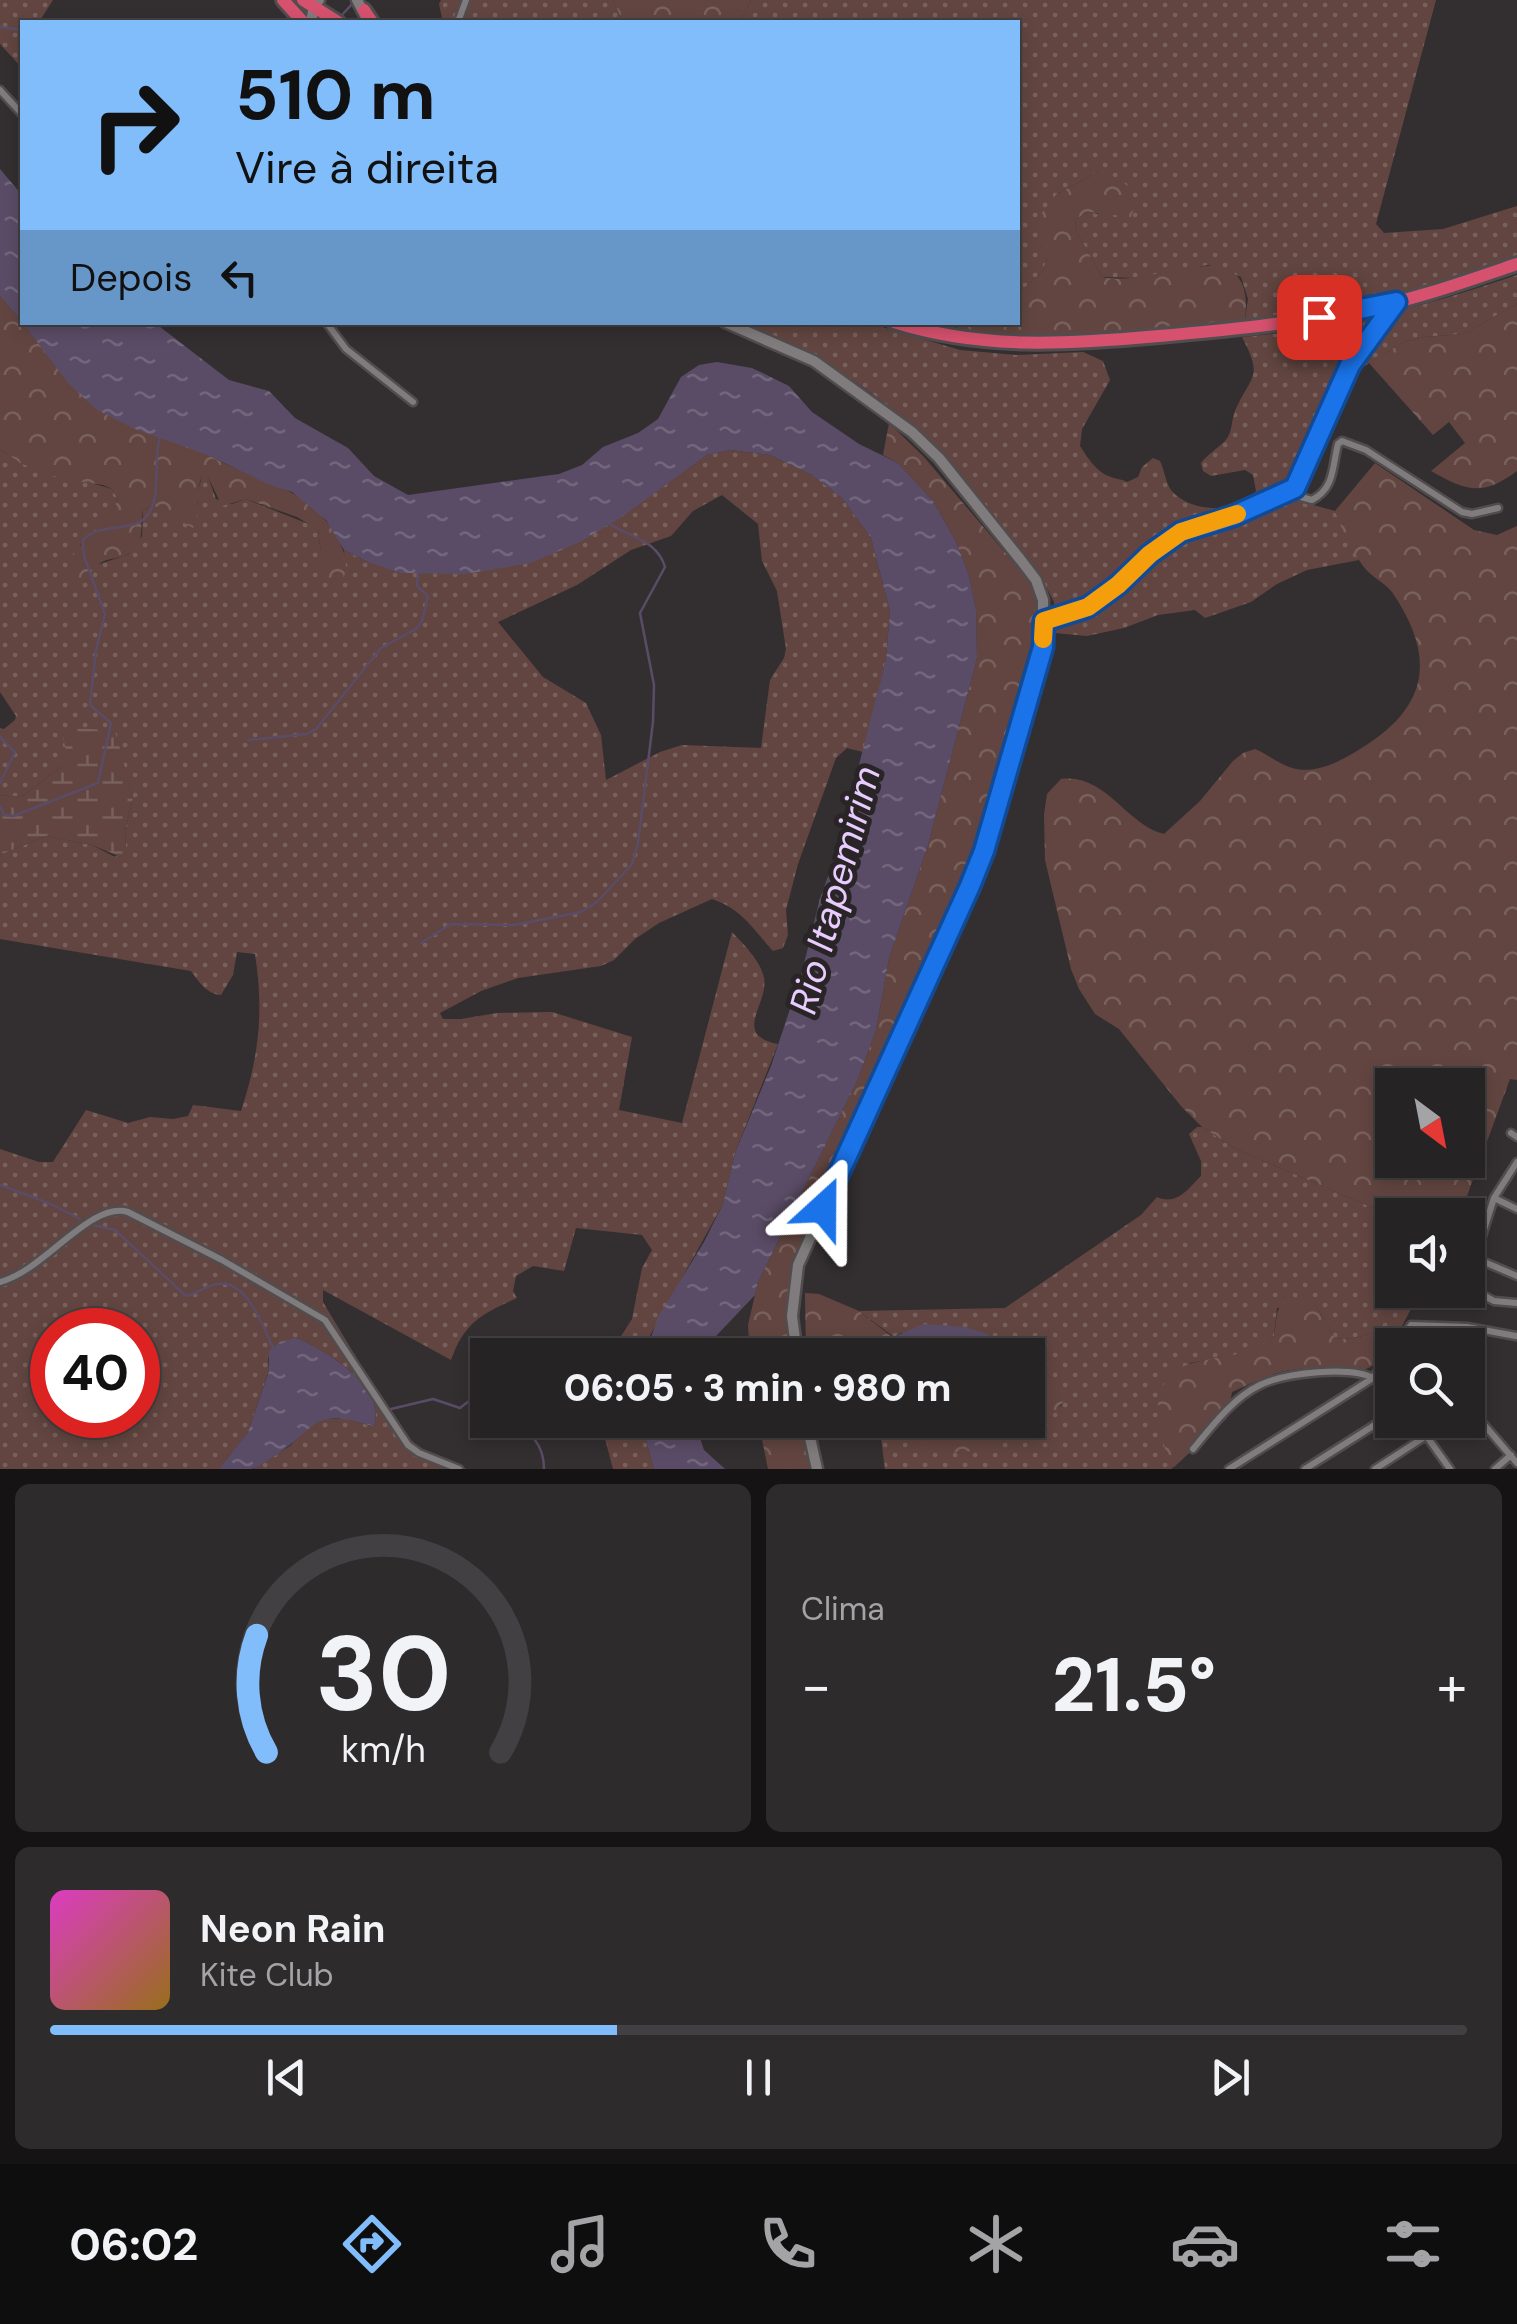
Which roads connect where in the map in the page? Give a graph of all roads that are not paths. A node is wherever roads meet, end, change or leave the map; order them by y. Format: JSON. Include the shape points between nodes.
{"nodes":[{"id":1,"x":283,"y":0,"type":"edge"},
{"id":2,"x":314,"y":2,"type":"edge"},
{"id":3,"x":301,"y":20,"type":"edge"},
{"id":4,"x":336,"y":20,"type":"edge"},
{"id":5,"x":0,"y":90,"type":"edge"},
{"id":6,"x":20,"y":112,"type":"edge"},
{"id":7,"x":1517,"y":264,"type":"edge"},
{"id":8,"x":1396,"y":302,"type":"junction"},
{"id":9,"x":328,"y":325,"type":"edge"},
{"id":10,"x":732,"y":325,"type":"edge"},
{"id":11,"x":907,"y":325,"type":"edge"},
{"id":12,"x":413,"y":402,"type":"dead end"},
{"id":13,"x":1295,"y":488,"type":"junction"},
{"id":14,"x":1498,"y":508,"type":"dead end"},
{"id":15,"x":1044,"y":621,"type":"junction"},
{"id":16,"x":1517,"y":1162,"type":"edge"},
{"id":17,"x":1494,"y":1198,"type":"junction"},
{"id":18,"x":1517,"y":1210,"type":"edge"},
{"id":19,"x":1517,"y":1276,"type":"edge"},
{"id":20,"x":0,"y":1282,"type":"edge"},
{"id":21,"x":1485,"y":1296,"type":"edge"},
{"id":22,"x":1517,"y":1303,"type":"edge"},
{"id":23,"x":1409,"y":1328,"type":"edge"},
{"id":24,"x":1437,"y":1328,"type":"joint"},
{"id":25,"x":1472,"y":1328,"type":"edge"},
{"id":26,"x":1485,"y":1330,"type":"edge"},
{"id":27,"x":1517,"y":1336,"type":"edge"},
{"id":28,"x":794,"y":1338,"type":"edge"},
{"id":29,"x":1375,"y":1375,"type":"edge"},
{"id":30,"x":1373,"y":1378,"type":"junction"},
{"id":31,"x":1375,"y":1425,"type":"edge"},
{"id":32,"x":1485,"y":1425,"type":"edge"},
{"id":33,"x":810,"y":1438,"type":"edge"},
{"id":34,"x":1423,"y":1438,"type":"edge"},
{"id":35,"x":1427,"y":1438,"type":"edge"},
{"id":36,"x":1193,"y":1449,"type":"dead end"},
{"id":37,"x":1511,"y":1455,"type":"junction"},
{"id":38,"x":1517,"y":1463,"type":"edge"},
{"id":39,"x":1448,"y":1468,"type":"edge"},
{"id":40,"x":460,"y":1469,"type":"edge"},
{"id":41,"x":817,"y":1469,"type":"edge"},
{"id":42,"x":1230,"y":1469,"type":"edge"},
{"id":43,"x":1306,"y":1469,"type":"edge"},
{"id":44,"x":1375,"y":1469,"type":"edge"},
{"id":45,"x":1496,"y":1469,"type":"edge"}],
"edges":[{"from":1,"to":3,"type":"highway"},
{"from":2,"to":4,"type":"highway"},
{"from":5,"to":6,"type":"street"},
{"from":7,"to":8,"type":"highway"},
{"from":8,"to":11,"type":"highway","via":[[1280,323],[1035,345]]},
{"from":8,"to":13,"type":"street","via":[[1350,365]]},
{"from":9,"to":12,"type":"street","via":[[346,349]]},
{"from":10,"to":15,"type":"street","via":[[814,361],[912,432],[1036,580]]},
{"from":13,"to":14,"type":"street","via":[[1312,500],[1322,494],[1342,442],[1366,450],[1462,512]]},
{"from":13,"to":15,"type":"street","via":[[1181,532],[1088,607]]},
{"from":15,"to":28,"type":"street","via":[[1043,647],[977,868],[798,1265]]},
{"from":16,"to":17,"type":"street"},
{"from":17,"to":18,"type":"street"},
{"from":17,"to":19,"type":"street","via":[[1474,1258]]},
{"from":20,"to":40,"type":"street","via":[[38,1264],[100,1213],[140,1216],[325,1320],[408,1445]]},
{"from":21,"to":22,"type":"street"},
{"from":23,"to":24,"type":"street"},
{"from":24,"to":25,"type":"street"},
{"from":26,"to":27,"type":"street"},
{"from":29,"to":30,"type":"street"},
{"from":30,"to":36,"type":"street","via":[[1314,1373],[1260,1385],[1214,1422]]},
{"from":30,"to":42,"type":"street"},
{"from":31,"to":43,"type":"street"},
{"from":32,"to":37,"type":"street"},
{"from":33,"to":41,"type":"street"},
{"from":34,"to":44,"type":"street"},
{"from":35,"to":39,"type":"street"},
{"from":37,"to":38,"type":"street"},
{"from":37,"to":45,"type":"street"}]}
